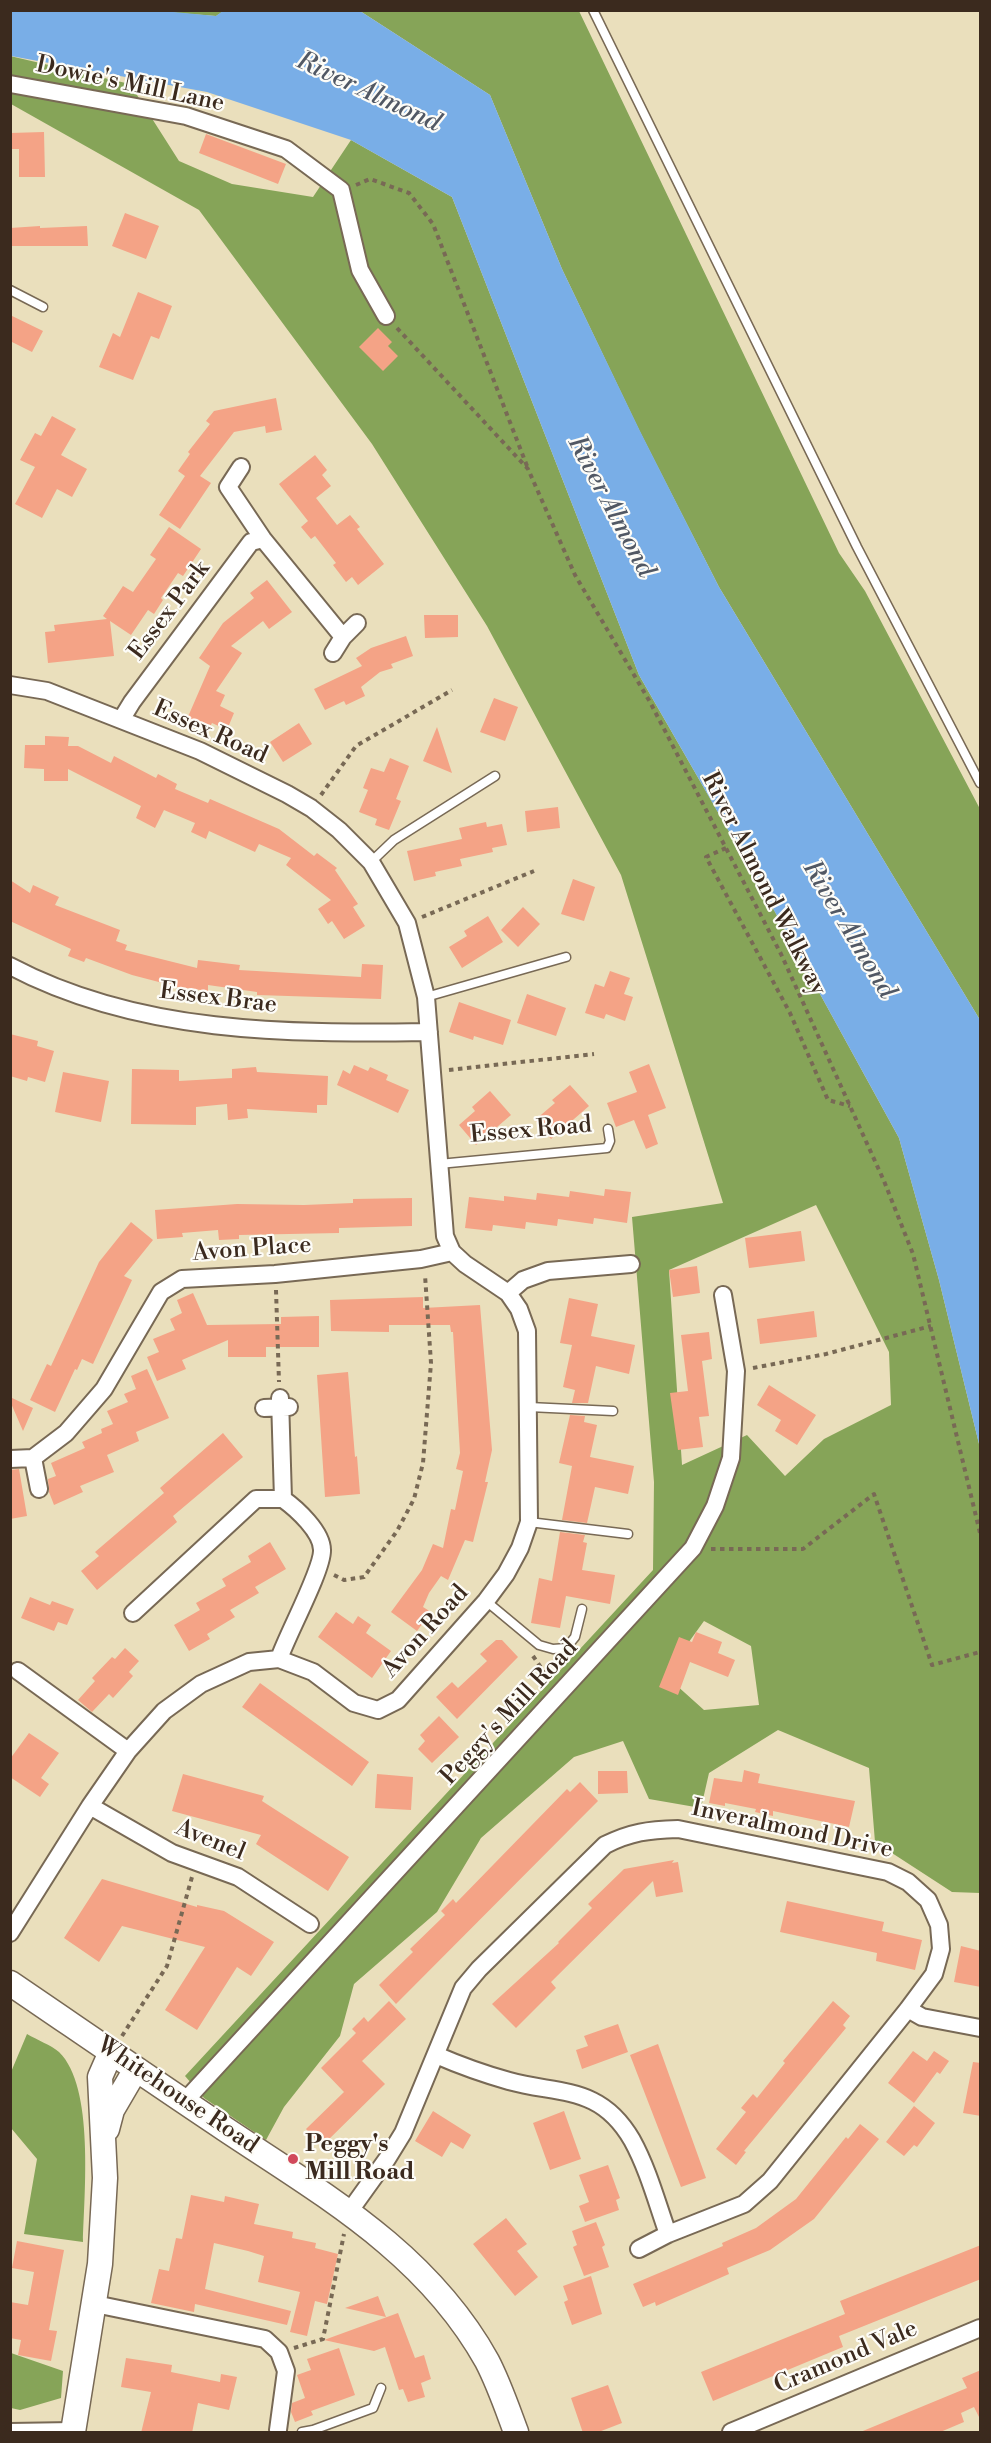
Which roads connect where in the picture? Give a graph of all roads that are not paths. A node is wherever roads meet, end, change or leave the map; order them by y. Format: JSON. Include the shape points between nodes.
{"nodes":[{"id":1,"x":593,"y":10,"type":"edge"},
{"id":2,"x":10,"y":84,"type":"edge"},
{"id":3,"x":10,"y":290,"type":"edge"},
{"id":4,"x":43,"y":306,"type":"dead end"},
{"id":5,"x":386,"y":316,"type":"road end"},
{"id":6,"x":241,"y":467,"type":"dead end"},
{"id":7,"x":263,"y":538,"type":"junction"},
{"id":8,"x":357,"y":623,"type":"dead end"},
{"id":9,"x":344,"y":637,"type":"junction"},
{"id":10,"x":333,"y":653,"type":"dead end"},
{"id":11,"x":10,"y":685,"type":"edge"},
{"id":12,"x":122,"y":720,"type":"junction"},
{"id":13,"x":495,"y":776,"type":"dead end"},
{"id":14,"x":981,"y":783,"type":"edge"},
{"id":15,"x":371,"y":862,"type":"junction"},
{"id":16,"x":566,"y":957,"type":"dead end"},
{"id":17,"x":10,"y":966,"type":"edge"},
{"id":18,"x":426,"y":997,"type":"junction"},
{"id":19,"x":429,"y":1032,"type":"junction"},
{"id":20,"x":608,"y":1129,"type":"dead end"},
{"id":21,"x":440,"y":1164,"type":"junction"},
{"id":22,"x":452,"y":1252,"type":"junction"},
{"id":23,"x":632,"y":1264,"type":"dead end"},
{"id":24,"x":508,"y":1293,"type":"junction"},
{"id":25,"x":723,"y":1295,"type":"dead end"},
{"id":26,"x":278,"y":1405,"type":"road end"},
{"id":27,"x":529,"y":1407,"type":"junction"},
{"id":28,"x":613,"y":1411,"type":"dead end"},
{"id":29,"x":33,"y":1458,"type":"junction"},
{"id":30,"x":10,"y":1459,"type":"edge"},
{"id":31,"x":39,"y":1489,"type":"dead end"},
{"id":32,"x":283,"y":1499,"type":"junction"},
{"id":33,"x":529,"y":1522,"type":"junction"},
{"id":34,"x":628,"y":1534,"type":"dead end"},
{"id":35,"x":486,"y":1601,"type":"junction"},
{"id":36,"x":582,"y":1609,"type":"dead end"},
{"id":37,"x":133,"y":1613,"type":"dead end"},
{"id":38,"x":279,"y":1659,"type":"junction"},
{"id":39,"x":18,"y":1671,"type":"dead end"},
{"id":40,"x":128,"y":1751,"type":"junction"},
{"id":41,"x":90,"y":1806,"type":"junction"},
{"id":42,"x":310,"y":1924,"type":"dead end"},
{"id":43,"x":10,"y":1933,"type":"edge"},
{"id":44,"x":10,"y":1983,"type":"edge"},
{"id":45,"x":908,"y":2009,"type":"junction"},
{"id":46,"x":981,"y":2028,"type":"edge"},
{"id":47,"x":111,"y":2052,"type":"junction"},
{"id":48,"x":436,"y":2055,"type":"junction"},
{"id":49,"x":136,"y":2069,"type":"junction"},
{"id":50,"x":184,"y":2102,"type":"junction"},
{"id":51,"x":104,"y":2146,"type":"junction"},
{"id":52,"x":349,"y":2212,"type":"junction"},
{"id":53,"x":668,"y":2234,"type":"junction"},
{"id":54,"x":639,"y":2249,"type":"dead end"},
{"id":55,"x":95,"y":2304,"type":"junction"},
{"id":56,"x":981,"y":2328,"type":"edge"},
{"id":57,"x":381,"y":2388,"type":"dead end"},
{"id":58,"x":282,"y":2431,"type":"edge"},
{"id":59,"x":10,"y":2432,"type":"edge"},
{"id":60,"x":73,"y":2432,"type":"edge"},
{"id":61,"x":302,"y":2433,"type":"edge"},
{"id":62,"x":516,"y":2433,"type":"edge"},
{"id":63,"x":731,"y":2433,"type":"edge"}],
"edges":[{"from":1,"to":14,"type":"lane","via":[[857,547]]},
{"from":2,"to":5,"type":"street","name":"Dowie's Mill Lane","via":[[186,116],[286,149],[341,190],[360,270]]},
{"from":3,"to":4,"type":"lane"},
{"from":6,"to":7,"type":"street","via":[[228,487]]},
{"from":7,"to":9,"type":"street"},
{"from":7,"to":12,"type":"street","name":"Essex Park","via":[[250,542]]},
{"from":8,"to":9,"type":"street"},
{"from":9,"to":10,"type":"street"},
{"from":11,"to":12,"type":"street","name":"Essex Road","via":[[47,691]]},
{"from":12,"to":15,"type":"street","name":"Essex Road","via":[[200,751],[287,794],[339,830]]},
{"from":13,"to":15,"type":"lane","via":[[394,840]]},
{"from":15,"to":18,"type":"street","name":"Essex Road","via":[[407,923]]},
{"from":16,"to":18,"type":"lane"},
{"from":17,"to":19,"type":"street","name":"Essex Brae","via":[[69,992],[204,1025],[300,1033]]},
{"from":18,"to":19,"type":"street","name":"Essex Road"},
{"from":19,"to":21,"type":"street","name":"Essex Road"},
{"from":20,"to":21,"type":"lane","name":"Essex Road","via":[[607,1148]]},
{"from":21,"to":22,"type":"street","name":"Essex Road","via":[[445,1236]]},
{"from":22,"to":24,"type":"street","name":"Avon Road"},
{"from":22,"to":29,"type":"street","name":"Avon Place","via":[[422,1259],[182,1280],[161,1292],[104,1389],[66,1433]]},
{"from":23,"to":24,"type":"street","via":[[548,1271],[523,1280]]},
{"from":24,"to":27,"type":"street","name":"Avon Road","via":[[527,1331]]},
{"from":25,"to":50,"type":"street","name":"Peggy's Mill Road","via":[[736,1371],[731,1458],[715,1506],[693,1548]]},
{"from":26,"to":32,"type":"street"},
{"from":27,"to":28,"type":"lane"},
{"from":27,"to":33,"type":"street","name":"Avon Road"},
{"from":29,"to":30,"type":"street"},
{"from":29,"to":31,"type":"street"},
{"from":32,"to":37,"type":"street","via":[[256,1499],[150,1606]]},
{"from":32,"to":38,"type":"street","via":[[307,1520],[322,1550]]},
{"from":33,"to":34,"type":"lane"},
{"from":33,"to":35,"type":"street","name":"Avon Road","via":[[506,1574]]},
{"from":35,"to":36,"type":"lane","via":[[539,1645],[553,1649],[566,1648],[575,1637]]},
{"from":35,"to":38,"type":"street","name":"Avon Road","via":[[398,1700],[378,1710],[354,1703],[313,1672]]},
{"from":38,"to":40,"type":"street","name":"Avon Road","via":[[249,1662],[201,1684],[164,1711]]},
{"from":39,"to":40,"type":"street"},
{"from":40,"to":41,"type":"street","name":"Avon Road"},
{"from":41,"to":42,"type":"street","name":"Avenel","via":[[172,1853],[238,1877]]},
{"from":41,"to":43,"type":"street","name":"Avon Road"},
{"from":44,"to":47,"type":"street","name":"Whitehouse Road"},
{"from":45,"to":46,"type":"street","via":[[922,2018]]},
{"from":45,"to":48,"type":"street","name":"Inveralmond Drive","via":[[934,1974],[941,1949],[939,1924],[928,1900],[908,1882],[888,1872],[713,1836],[678,1829],[649,1830],[626,1834],[605,1845],[479,1969],[463,1988]]},
{"from":45,"to":53,"type":"street","name":"Inveralmond Drive","via":[[770,2181],[744,2204]]},
{"from":47,"to":49,"type":"street","name":"Whitehouse Road"},
{"from":47,"to":51,"type":"street","via":[[100,2077]]},
{"from":48,"to":52,"type":"street","name":"Inveralmond Drive","via":[[403,2133]]},
{"from":48,"to":53,"type":"street","via":[[507,2080],[584,2095],[603,2107],[631,2139]]},
{"from":49,"to":50,"type":"street","name":"Whitehouse Road"},
{"from":49,"to":51,"type":"street","via":[[112,2110]]},
{"from":50,"to":52,"type":"street","name":"Whitehouse Road"},
{"from":51,"to":55,"type":"street","via":[[104,2215]]},
{"from":52,"to":62,"type":"street","name":"Whitehouse Road","via":[[406,2258],[463,2323],[487,2362]]},
{"from":53,"to":54,"type":"street","name":"Inveralmond Drive"},
{"from":55,"to":58,"type":"street","via":[[265,2339],[279,2352],[286,2372]]},
{"from":55,"to":60,"type":"street"},
{"from":56,"to":63,"type":"street","name":"Cramond Vale"},
{"from":57,"to":61,"type":"lane","via":[[374,2408]]},
{"from":59,"to":60,"type":"street"}]}
